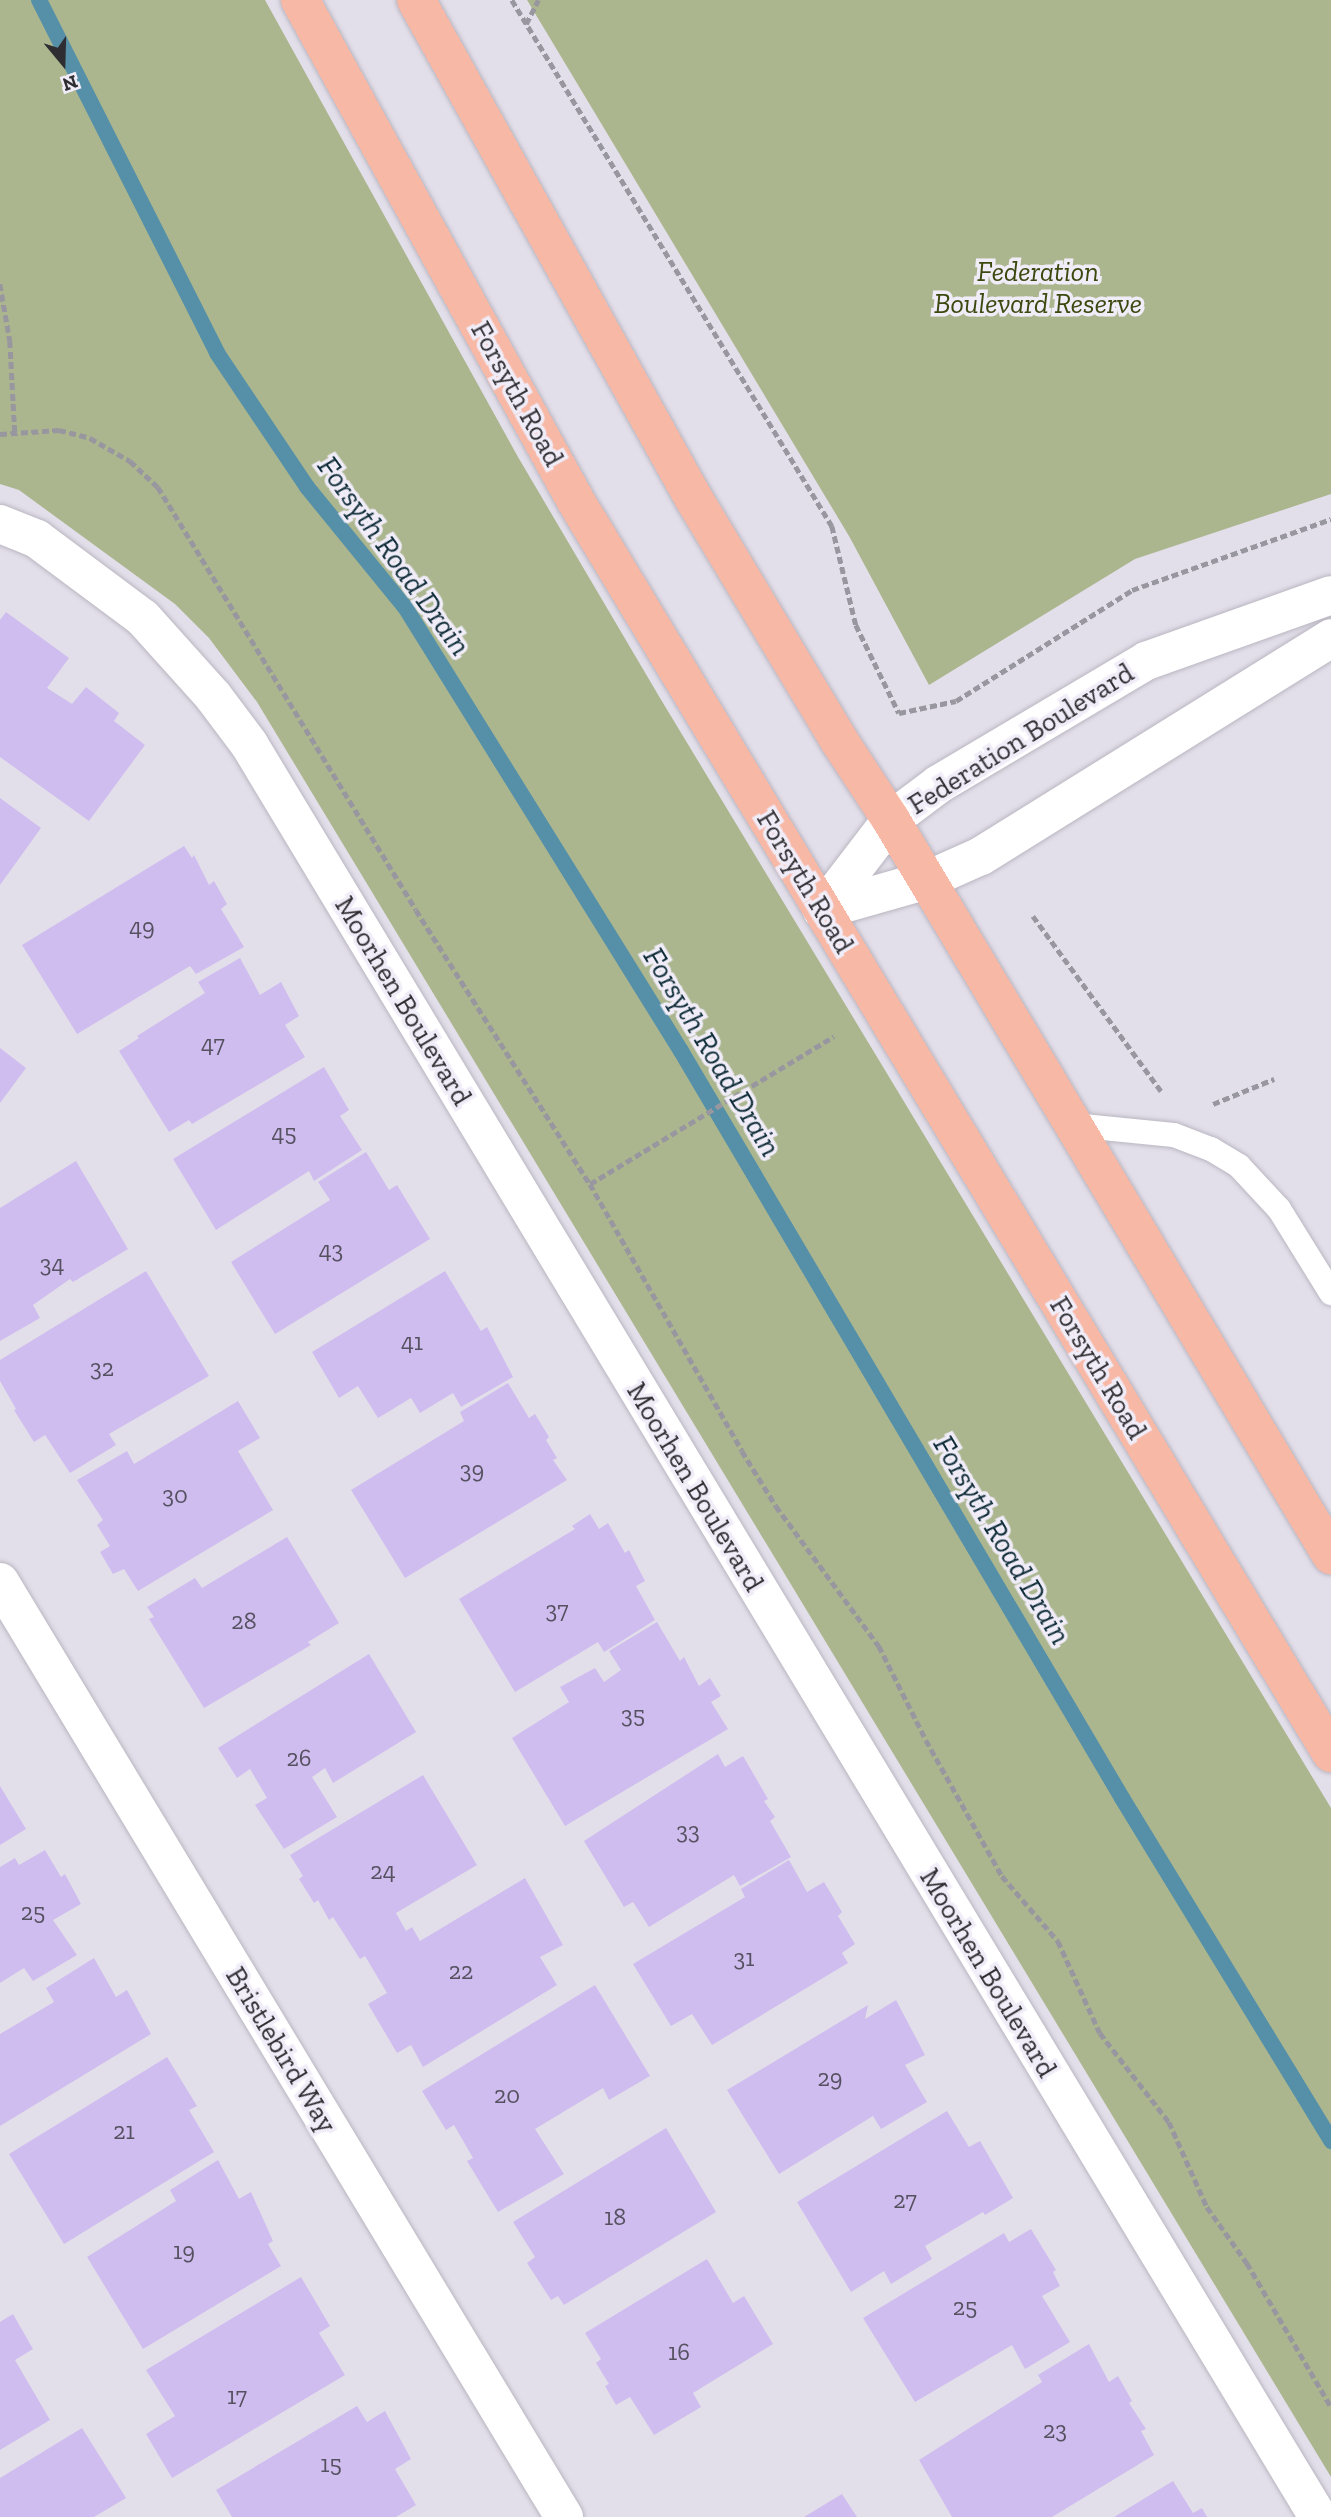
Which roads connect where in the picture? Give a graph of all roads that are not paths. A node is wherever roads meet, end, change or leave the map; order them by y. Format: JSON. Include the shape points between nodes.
{"nodes":[{"id":1,"x":300,"y":0,"type":"edge"},
{"id":2,"x":416,"y":0,"type":"edge"},
{"id":3,"x":0,"y":524,"type":"edge"},
{"id":4,"x":1331,"y":595,"type":"edge"},
{"id":5,"x":1331,"y":638,"type":"edge"},
{"id":6,"x":891,"y":820,"type":"junction"},
{"id":7,"x":927,"y":880,"type":"junction"},
{"id":8,"x":822,"y":910,"type":"junction"},
{"id":9,"x":1073,"y":1125,"type":"junction"},
{"id":10,"x":1331,"y":1293,"type":"edge"},
{"id":11,"x":1331,"y":1555,"type":"edge"},
{"id":12,"x":0,"y":1582,"type":"edge"},
{"id":13,"x":1331,"y":1753,"type":"edge"},
{"id":14,"x":564,"y":2517,"type":"edge"},
{"id":15,"x":1318,"y":2517,"type":"edge"}],
"edges":[{"from":1,"to":8,"type":"highway","name":"Forsyth Road","via":[[577,503]]},
{"from":2,"to":6,"type":"highway","via":[[694,499]]},
{"from":3,"to":15,"type":"street","name":"Moorhen Boulevard","via":[[37,539],[143,618],[214,696],[249,744]]},
{"from":4,"to":6,"type":"street","name":"Federation Boulevard","via":[[1146,661],[939,785]]},
{"from":5,"to":7,"type":"street","via":[[981,856]]},
{"from":6,"to":7,"type":"highway"},
{"from":6,"to":8,"type":"street","name":"Federation Boulevard"},
{"from":7,"to":8,"type":"street"},
{"from":7,"to":9,"type":"highway"},
{"from":8,"to":13,"type":"highway","name":"Forsyth Road"},
{"from":9,"to":10,"type":"lane","via":[[1174,1135],[1239,1166],[1279,1209]]},
{"from":9,"to":11,"type":"highway"},
{"from":12,"to":14,"type":"street","name":"Bristlebird Way"}]}
